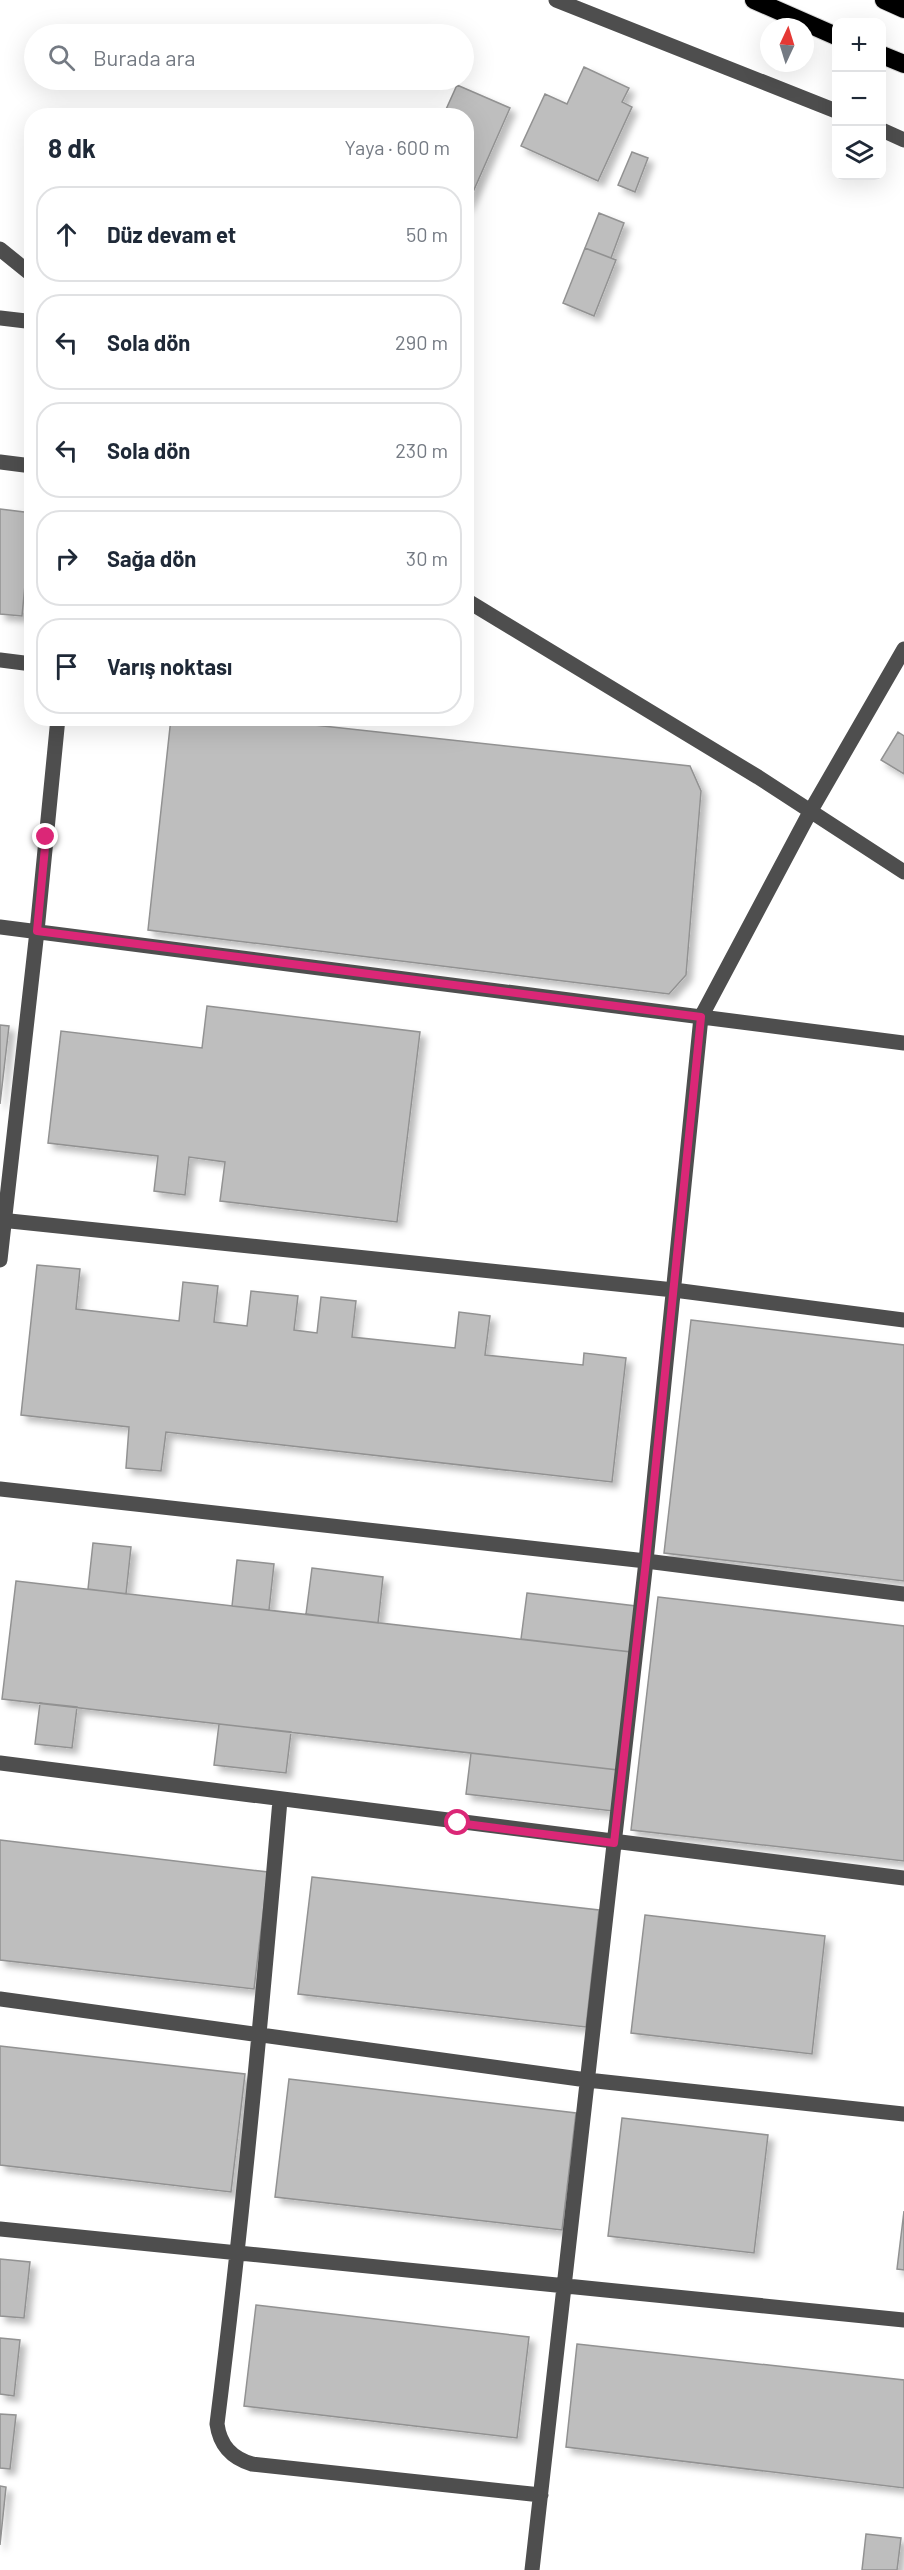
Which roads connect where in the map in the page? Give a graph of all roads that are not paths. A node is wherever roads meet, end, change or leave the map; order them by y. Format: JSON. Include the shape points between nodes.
{"nodes":[{"id":1,"x":556,"y":0,"type":"edge"},
{"id":2,"x":753,"y":0,"type":"edge"},
{"id":3,"x":884,"y":0,"type":"edge"},
{"id":4,"x":904,"y":9,"type":"edge"},
{"id":5,"x":832,"y":34,"type":"edge"},
{"id":6,"x":886,"y":57,"type":"edge"},
{"id":7,"x":904,"y":64,"type":"edge"},
{"id":8,"x":832,"y":109,"type":"edge"},
{"id":9,"x":886,"y":132,"type":"edge"},
{"id":10,"x":904,"y":140,"type":"edge"},
{"id":11,"x":0,"y":249,"type":"edge"},
{"id":12,"x":24,"y":268,"type":"edge"},
{"id":13,"x":0,"y":318,"type":"edge"},
{"id":14,"x":24,"y":321,"type":"edge"},
{"id":15,"x":0,"y":462,"type":"edge"},
{"id":16,"x":24,"y":465,"type":"edge"},
{"id":17,"x":474,"y":605,"type":"edge"},
{"id":18,"x":904,"y":649,"type":"edge"},
{"id":19,"x":0,"y":660,"type":"edge"},
{"id":20,"x":24,"y":663,"type":"edge"},
{"id":21,"x":57,"y":726,"type":"edge"},
{"id":22,"x":810,"y":812,"type":"junction"},
{"id":23,"x":904,"y":872,"type":"edge"},
{"id":24,"x":0,"y":927,"type":"edge"},
{"id":25,"x":37,"y":931,"type":"junction"},
{"id":26,"x":701,"y":1017,"type":"junction"},
{"id":27,"x":904,"y":1042,"type":"edge"},
{"id":28,"x":2,"y":1220,"type":"edge"},
{"id":29,"x":0,"y":1260,"type":"edge"},
{"id":30,"x":674,"y":1290,"type":"junction"},
{"id":31,"x":904,"y":1320,"type":"edge"},
{"id":32,"x":0,"y":1490,"type":"edge"},
{"id":33,"x":646,"y":1561,"type":"junction"},
{"id":34,"x":904,"y":1594,"type":"edge"},
{"id":35,"x":0,"y":1763,"type":"edge"},
{"id":36,"x":280,"y":1800,"type":"junction"},
{"id":37,"x":614,"y":1843,"type":"junction"},
{"id":38,"x":904,"y":1878,"type":"edge"},
{"id":39,"x":0,"y":1999,"type":"edge"},
{"id":40,"x":260,"y":2035,"type":"junction"},
{"id":41,"x":587,"y":2080,"type":"junction"},
{"id":42,"x":904,"y":2114,"type":"edge"},
{"id":43,"x":0,"y":2229,"type":"edge"},
{"id":44,"x":238,"y":2253,"type":"junction"},
{"id":45,"x":564,"y":2287,"type":"junction"},
{"id":46,"x":904,"y":2320,"type":"edge"},
{"id":47,"x":541,"y":2495,"type":"junction"},
{"id":48,"x":532,"y":2570,"type":"edge"}],
"edges":[{"from":1,"to":8,"type":"street"},
{"from":2,"to":5,"type":"highway"},
{"from":3,"to":4,"type":"highway"},
{"from":6,"to":7,"type":"highway"},
{"from":9,"to":10,"type":"street"},
{"from":11,"to":12,"type":"street"},
{"from":13,"to":14,"type":"street"},
{"from":15,"to":16,"type":"street"},
{"from":17,"to":22,"type":"street"},
{"from":18,"to":22,"type":"street"},
{"from":19,"to":20,"type":"street"},
{"from":21,"to":25,"type":"street"},
{"from":22,"to":23,"type":"street"},
{"from":22,"to":26,"type":"street"},
{"from":24,"to":25,"type":"street"},
{"from":25,"to":26,"type":"street"},
{"from":25,"to":28,"type":"street"},
{"from":26,"to":27,"type":"street"},
{"from":26,"to":30,"type":"street"},
{"from":28,"to":29,"type":"street"},
{"from":28,"to":30,"type":"street"},
{"from":30,"to":31,"type":"street"},
{"from":30,"to":33,"type":"street"},
{"from":32,"to":33,"type":"street"},
{"from":33,"to":34,"type":"street"},
{"from":33,"to":37,"type":"street"},
{"from":35,"to":36,"type":"street"},
{"from":36,"to":37,"type":"street"},
{"from":36,"to":40,"type":"street"},
{"from":37,"to":38,"type":"street"},
{"from":37,"to":41,"type":"street"},
{"from":39,"to":40,"type":"street"},
{"from":40,"to":41,"type":"street"},
{"from":40,"to":44,"type":"street"},
{"from":41,"to":42,"type":"street"},
{"from":41,"to":45,"type":"street"},
{"from":43,"to":44,"type":"street"},
{"from":44,"to":45,"type":"street"},
{"from":44,"to":47,"type":"street","via":[[217,2424],[221,2440],[233,2456],[252,2464]]},
{"from":45,"to":46,"type":"street"},
{"from":45,"to":47,"type":"street"},
{"from":47,"to":48,"type":"street"}]}
